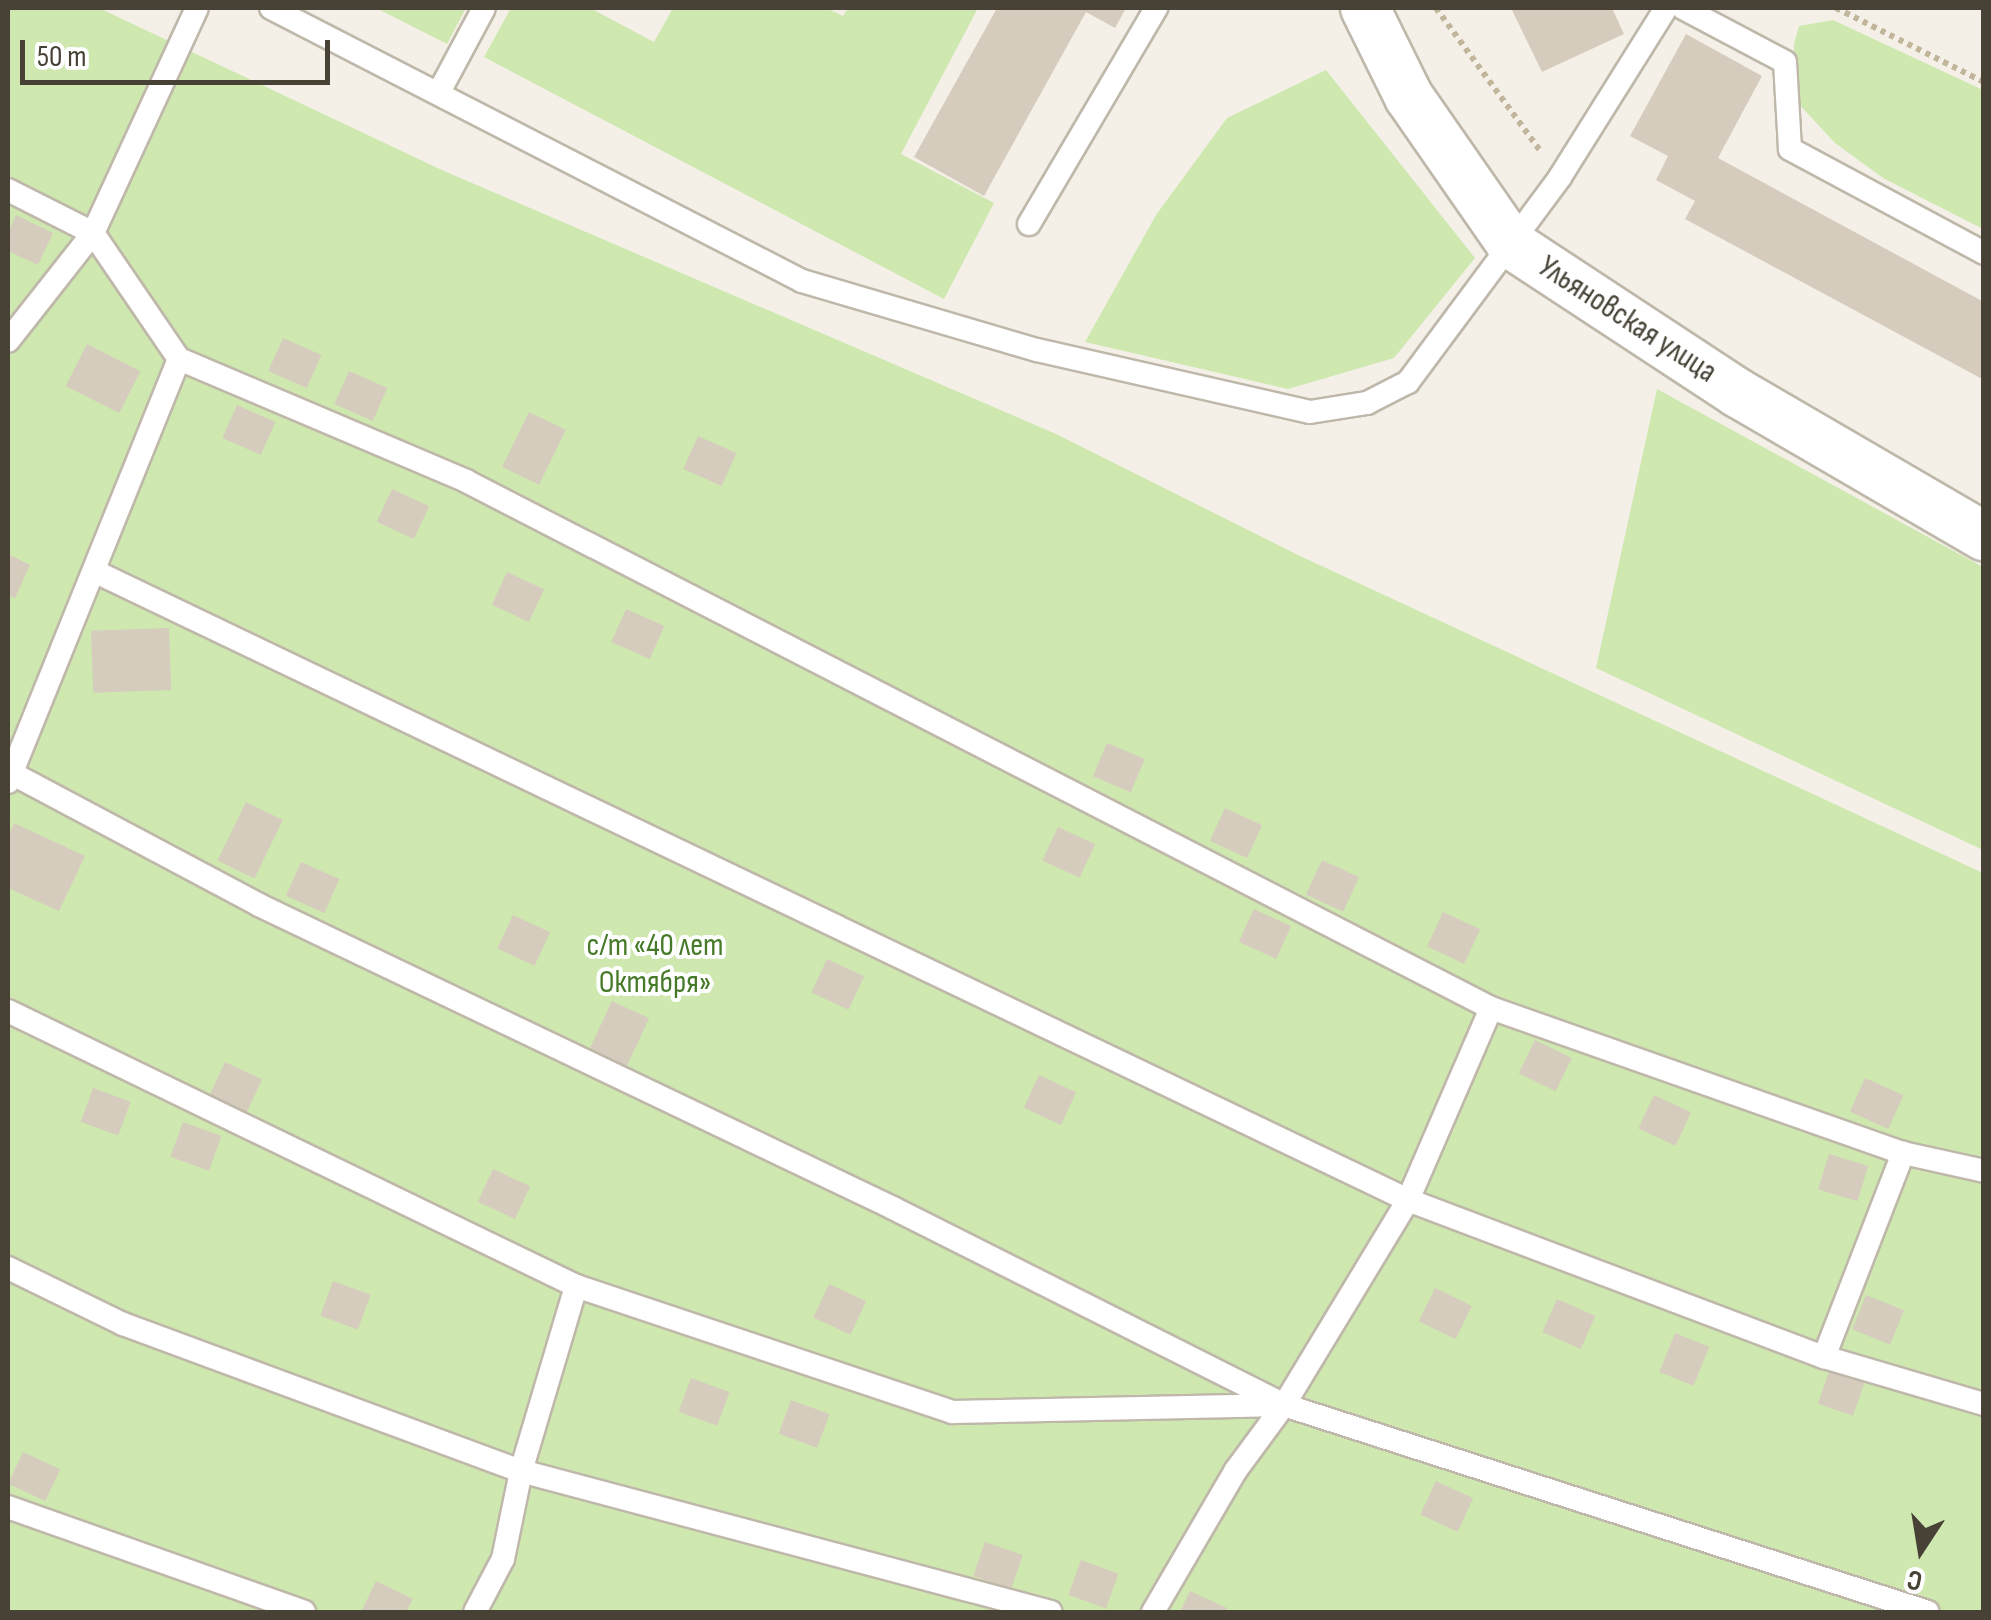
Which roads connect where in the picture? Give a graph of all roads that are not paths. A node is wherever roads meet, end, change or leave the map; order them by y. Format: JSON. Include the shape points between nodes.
{"nodes":[{"id":1,"x":197,"y":8,"type":"edge"},
{"id":2,"x":272,"y":8,"type":"edge"},
{"id":3,"x":484,"y":8,"type":"edge"},
{"id":4,"x":1156,"y":8,"type":"edge"},
{"id":5,"x":1365,"y":8,"type":"edge"},
{"id":6,"x":1666,"y":8,"type":"edge"},
{"id":7,"x":1684,"y":8,"type":"edge"},
{"id":8,"x":439,"y":92,"type":"junction"},
{"id":9,"x":8,"y":190,"type":"edge"},
{"id":10,"x":1028,"y":224,"type":"dead end"},
{"id":11,"x":93,"y":233,"type":"junction"},
{"id":12,"x":1510,"y":244,"type":"junction"},
{"id":13,"x":1984,"y":253,"type":"edge"},
{"id":14,"x":8,"y":341,"type":"edge"},
{"id":15,"x":179,"y":359,"type":"junction"},
{"id":16,"x":1984,"y":536,"type":"edge"},
{"id":17,"x":96,"y":572,"type":"junction"},
{"id":18,"x":9,"y":777,"type":"edge"},
{"id":19,"x":1491,"y":1008,"type":"junction"},
{"id":20,"x":8,"y":1011,"type":"edge"},
{"id":21,"x":1903,"y":1153,"type":"junction"},
{"id":22,"x":1984,"y":1172,"type":"edge"},
{"id":23,"x":1408,"y":1200,"type":"junction"},
{"id":24,"x":8,"y":1268,"type":"edge"},
{"id":25,"x":576,"y":1286,"type":"junction"},
{"id":26,"x":1824,"y":1357,"type":"junction"},
{"id":27,"x":1984,"y":1404,"type":"edge"},
{"id":28,"x":1284,"y":1405,"type":"junction"},
{"id":29,"x":521,"y":1472,"type":"junction"},
{"id":30,"x":8,"y":1507,"type":"edge"},
{"id":31,"x":304,"y":1612,"type":"edge"},
{"id":32,"x":475,"y":1612,"type":"edge"},
{"id":33,"x":1052,"y":1612,"type":"edge"},
{"id":34,"x":1153,"y":1612,"type":"edge"},
{"id":35,"x":1928,"y":1612,"type":"edge"}],
"edges":[{"from":1,"to":11,"type":"lane"},
{"from":2,"to":8,"type":"lane"},
{"from":3,"to":8,"type":"lane"},
{"from":4,"to":10,"type":"lane"},
{"from":5,"to":12,"type":"street","name":"Ульяновская улица","via":[[1410,97]]},
{"from":6,"to":12,"type":"lane"},
{"from":7,"to":13,"type":"lane","via":[[1785,62],[1790,149]]},
{"from":8,"to":12,"type":"lane","via":[[802,281],[1037,350],[1310,412],[1367,403],[1408,382]]},
{"from":9,"to":11,"type":"lane"},
{"from":11,"to":14,"type":"lane"},
{"from":11,"to":15,"type":"lane"},
{"from":12,"to":16,"type":"street","name":"Ульяновская улица","via":[[1738,394]]},
{"from":15,"to":17,"type":"lane"},
{"from":15,"to":19,"type":"lane","via":[[466,481]]},
{"from":17,"to":18,"type":"lane"},
{"from":17,"to":23,"type":"lane"},
{"from":18,"to":28,"type":"lane"},
{"from":19,"to":21,"type":"lane"},
{"from":19,"to":23,"type":"lane"},
{"from":20,"to":25,"type":"lane"},
{"from":21,"to":22,"type":"lane"},
{"from":21,"to":26,"type":"lane"},
{"from":23,"to":26,"type":"lane"},
{"from":23,"to":28,"type":"lane"},
{"from":24,"to":29,"type":"lane","via":[[123,1324]]},
{"from":25,"to":28,"type":"lane","via":[[952,1412]]},
{"from":25,"to":29,"type":"lane"},
{"from":26,"to":27,"type":"lane"},
{"from":28,"to":34,"type":"lane","via":[[1236,1470]]},
{"from":28,"to":35,"type":"lane"},
{"from":29,"to":32,"type":"lane","via":[[503,1559]]},
{"from":29,"to":33,"type":"lane"},
{"from":30,"to":31,"type":"lane"}]}
